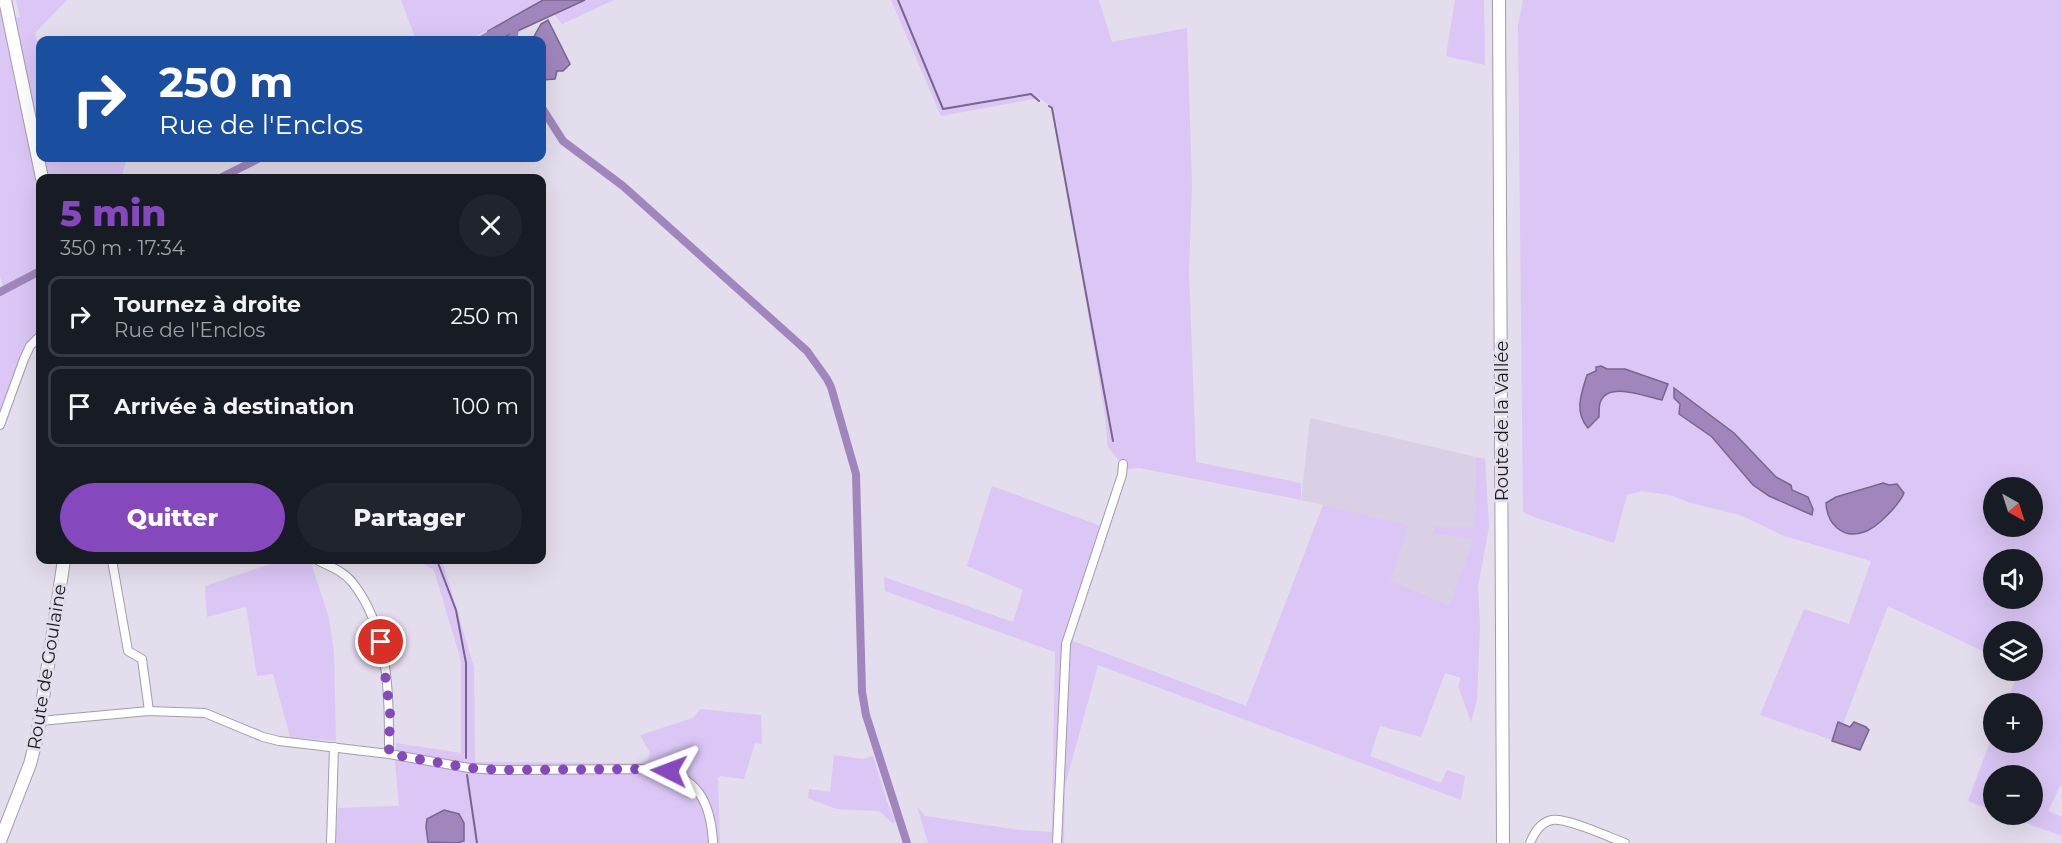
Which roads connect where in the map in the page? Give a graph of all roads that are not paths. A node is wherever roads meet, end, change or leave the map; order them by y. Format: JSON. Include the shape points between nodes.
{"nodes":[{"id":1,"x":6,"y":0,"type":"edge"},
{"id":2,"x":1499,"y":0,"type":"edge"},
{"id":3,"x":36,"y":148,"type":"edge"},
{"id":4,"x":36,"y":340,"type":"edge"},
{"id":5,"x":0,"y":425,"type":"edge"},
{"id":6,"x":1123,"y":464,"type":"dead end"},
{"id":7,"x":63,"y":564,"type":"edge"},
{"id":8,"x":113,"y":564,"type":"edge"},
{"id":9,"x":325,"y":564,"type":"edge"},
{"id":10,"x":149,"y":711,"type":"junction"},
{"id":11,"x":40,"y":721,"type":"junction"},
{"id":12,"x":334,"y":747,"type":"junction"},
{"id":13,"x":389,"y":754,"type":"junction"},
{"id":14,"x":0,"y":841,"type":"edge"},
{"id":15,"x":331,"y":843,"type":"edge"},
{"id":16,"x":713,"y":843,"type":"edge"},
{"id":17,"x":1057,"y":843,"type":"edge"},
{"id":18,"x":1503,"y":843,"type":"edge"},
{"id":19,"x":1530,"y":843,"type":"edge"},
{"id":20,"x":1625,"y":843,"type":"edge"}],
"edges":[{"from":1,"to":3,"type":"main road"},
{"from":2,"to":18,"type":"main road","name":"Route de la Vallée"},
{"from":4,"to":5,"type":"street","via":[[24,359]]},
{"from":6,"to":17,"type":"street","via":[[1064,654]]},
{"from":7,"to":11,"type":"main road","name":"Route de Goulaine"},
{"from":8,"to":10,"type":"street","via":[[128,651],[142,659]]},
{"from":9,"to":13,"type":"street","via":[[352,581],[381,642],[390,713]]},
{"from":10,"to":11,"type":"street"},
{"from":10,"to":12,"type":"street","via":[[205,713],[271,739]]},
{"from":11,"to":14,"type":"main road","name":"Route de Goulaine","via":[[30,764]]},
{"from":12,"to":13,"type":"street"},
{"from":12,"to":15,"type":"street"},
{"from":13,"to":16,"type":"street","via":[[497,770],[669,771],[694,786],[707,805]]},
{"from":19,"to":20,"type":"street","via":[[1534,832],[1553,820],[1567,821]]}]}
